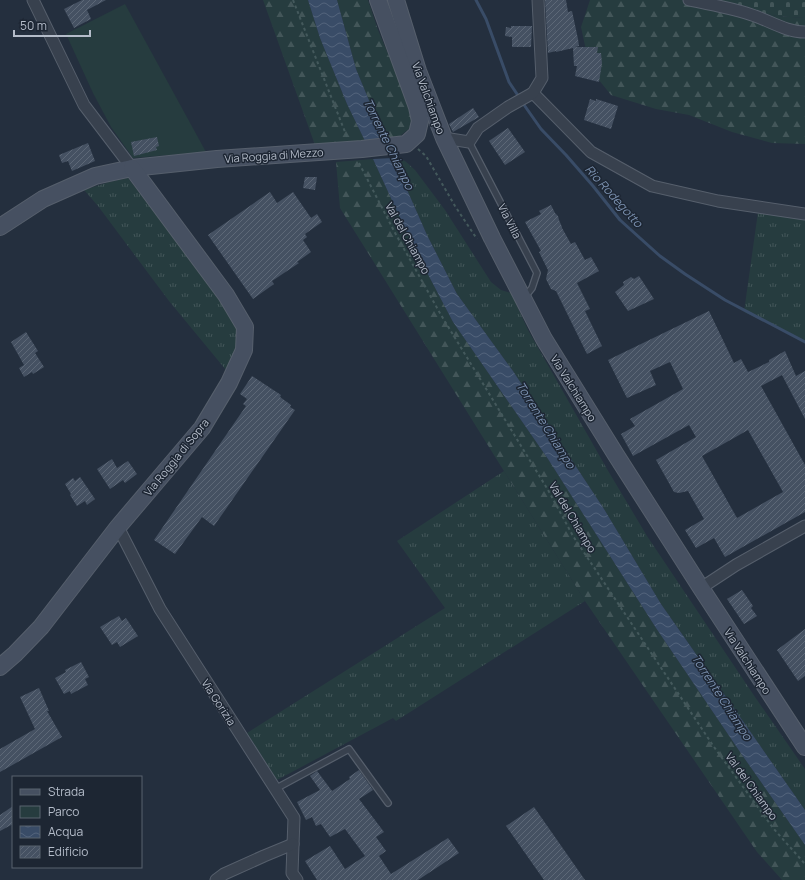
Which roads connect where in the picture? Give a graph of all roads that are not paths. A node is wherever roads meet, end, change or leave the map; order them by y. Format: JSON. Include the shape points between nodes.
{"nodes":[{"id":1,"x":34,"y":0,"type":"edge"},
{"id":2,"x":378,"y":0,"type":"edge"},
{"id":3,"x":396,"y":0,"type":"edge"},
{"id":4,"x":538,"y":0,"type":"edge"},
{"id":5,"x":690,"y":0,"type":"edge"},
{"id":6,"x":805,"y":32,"type":"edge"},
{"id":7,"x":534,"y":93,"type":"junction"},
{"id":8,"x":444,"y":138,"type":"junction"},
{"id":9,"x":469,"y":142,"type":"junction"},
{"id":10,"x":132,"y":168,"type":"junction"},
{"id":11,"x":805,"y":214,"type":"edge"},
{"id":12,"x":0,"y":227,"type":"edge"},
{"id":13,"x":523,"y":299,"type":"junction"},
{"id":14,"x":805,"y":526,"type":"edge"},
{"id":15,"x":118,"y":527,"type":"junction"},
{"id":16,"x":701,"y":588,"type":"junction"},
{"id":17,"x":0,"y":667,"type":"edge"},
{"id":18,"x":805,"y":748,"type":"edge"},
{"id":19,"x":275,"y":789,"type":"junction"},
{"id":20,"x":388,"y":803,"type":"dead end"},
{"id":21,"x":293,"y":844,"type":"junction"},
{"id":22,"x":216,"y":880,"type":"edge"},
{"id":23,"x":297,"y":880,"type":"edge"}],
"edges":[{"from":1,"to":10,"type":"street","via":[[84,105]]},
{"from":2,"to":10,"type":"street","name":"Via Roggia di Mezzo","via":[[420,121],[417,134],[401,145],[224,158]]},
{"from":3,"to":8,"type":"street","name":"Via Valchiampo","via":[[418,71]]},
{"from":4,"to":7,"type":"street","via":[[542,78]]},
{"from":5,"to":6,"type":"street","via":[[734,9],[782,27]]},
{"from":7,"to":9,"type":"street","via":[[478,128]]},
{"from":7,"to":11,"type":"street","via":[[591,152],[652,186],[718,201]]},
{"from":8,"to":9,"type":"street"},
{"from":8,"to":13,"type":"street","name":"Via Valchiampo"},
{"from":9,"to":13,"type":"lane","name":"Via Villa","via":[[537,272],[532,288]]},
{"from":10,"to":12,"type":"street","name":"Via Roggia di Mezzo","via":[[95,176],[43,199]]},
{"from":10,"to":15,"type":"street","name":"Via Roggia di Sopra","via":[[226,295],[245,327],[244,350],[229,383],[202,428]]},
{"from":13,"to":16,"type":"street","name":"Via Valchiampo","via":[[544,339]]},
{"from":14,"to":16,"type":"street"},
{"from":15,"to":17,"type":"street","name":"Via Roggia di Sopra","via":[[41,627]]},
{"from":15,"to":19,"type":"street","name":"Via Gorizia","via":[[160,609]]},
{"from":16,"to":18,"type":"street","name":"Via Valchiampo"},
{"from":19,"to":20,"type":"lane","via":[[349,749]]},
{"from":19,"to":21,"type":"street","name":"Via Gorizia","via":[[294,818]]},
{"from":21,"to":22,"type":"street","via":[[224,874]]},
{"from":21,"to":23,"type":"street","name":"Via Gorizia","via":[[292,873]]}]}
